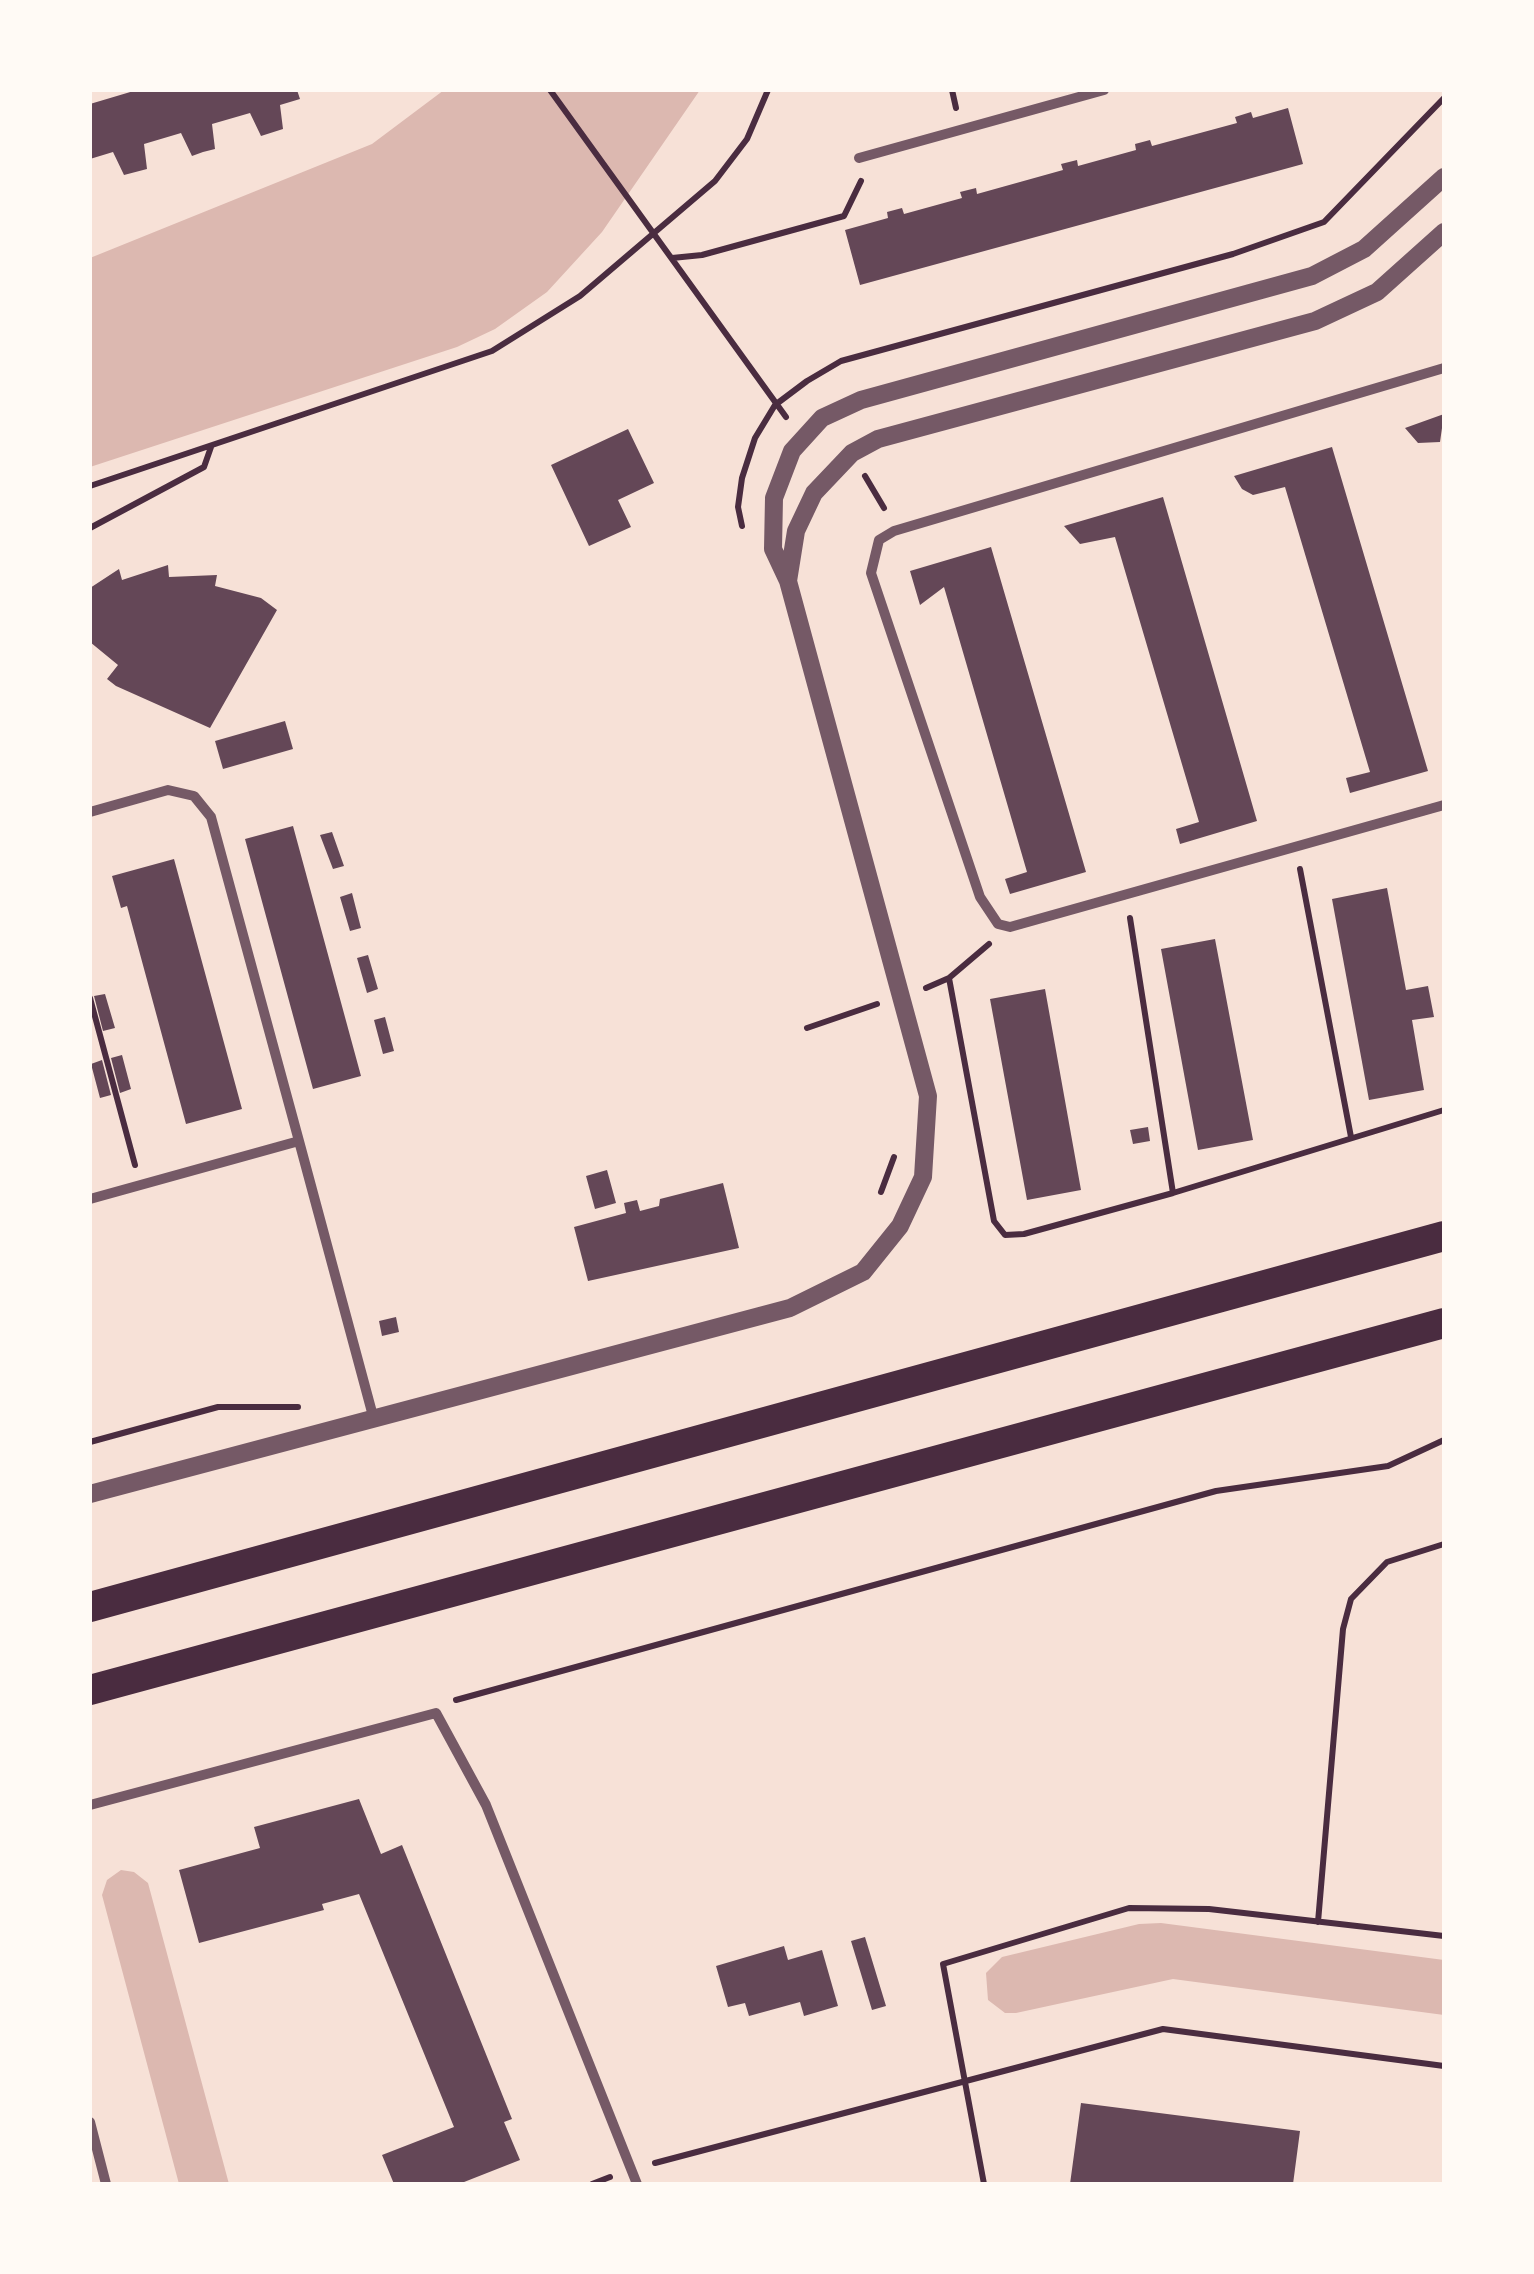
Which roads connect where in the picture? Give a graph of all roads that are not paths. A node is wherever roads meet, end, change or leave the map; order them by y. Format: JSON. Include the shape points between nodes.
{"nodes":[{"id":1,"x":1104,"y":90,"type":"edge"},
{"id":2,"x":860,"y":158,"type":"road end"},
{"id":3,"x":1444,"y":176,"type":"edge"},
{"id":4,"x":1444,"y":232,"type":"edge"},
{"id":5,"x":1444,"y":368,"type":"edge"},
{"id":6,"x":788,"y":581,"type":"junction"},
{"id":7,"x":1444,"y":805,"type":"edge"},
{"id":8,"x":90,"y":812,"type":"edge"},
{"id":9,"x":299,"y":1141,"type":"junction"},
{"id":10,"x":90,"y":1200,"type":"edge"},
{"id":11,"x":1444,"y":1236,"type":"edge"},
{"id":12,"x":1444,"y":1323,"type":"edge"},
{"id":13,"x":373,"y":1416,"type":"junction"},
{"id":14,"x":90,"y":1494,"type":"edge"},
{"id":15,"x":90,"y":1606,"type":"edge"},
{"id":16,"x":90,"y":1690,"type":"edge"},
{"id":17,"x":90,"y":1805,"type":"edge"},
{"id":18,"x":90,"y":2122,"type":"edge"},
{"id":19,"x":106,"y":2184,"type":"edge"},
{"id":20,"x":637,"y":2184,"type":"edge"}],
"edges":[{"from":1,"to":2,"type":"street"},
{"from":3,"to":6,"type":"street","via":[[1364,249],[1312,276],[862,400],[822,418],[802,435],[778,484],[773,549]]},
{"from":4,"to":6,"type":"street","via":[[1378,292],[1315,321],[878,440],[852,453],[805,510]]},
{"from":5,"to":7,"type":"street","via":[[894,531],[879,540],[871,574],[980,897],[998,924],[1010,927]]},
{"from":6,"to":13,"type":"street","via":[[928,1096],[924,1177],[900,1226],[863,1272],[790,1308]]},
{"from":8,"to":9,"type":"street","via":[[168,790],[194,796],[211,817]]},
{"from":9,"to":10,"type":"street"},
{"from":9,"to":13,"type":"street"},
{"from":11,"to":15,"type":"highway"},
{"from":12,"to":16,"type":"highway"},
{"from":13,"to":14,"type":"street"},
{"from":17,"to":20,"type":"street","via":[[436,1713],[486,1806]]},
{"from":18,"to":19,"type":"street"}]}
